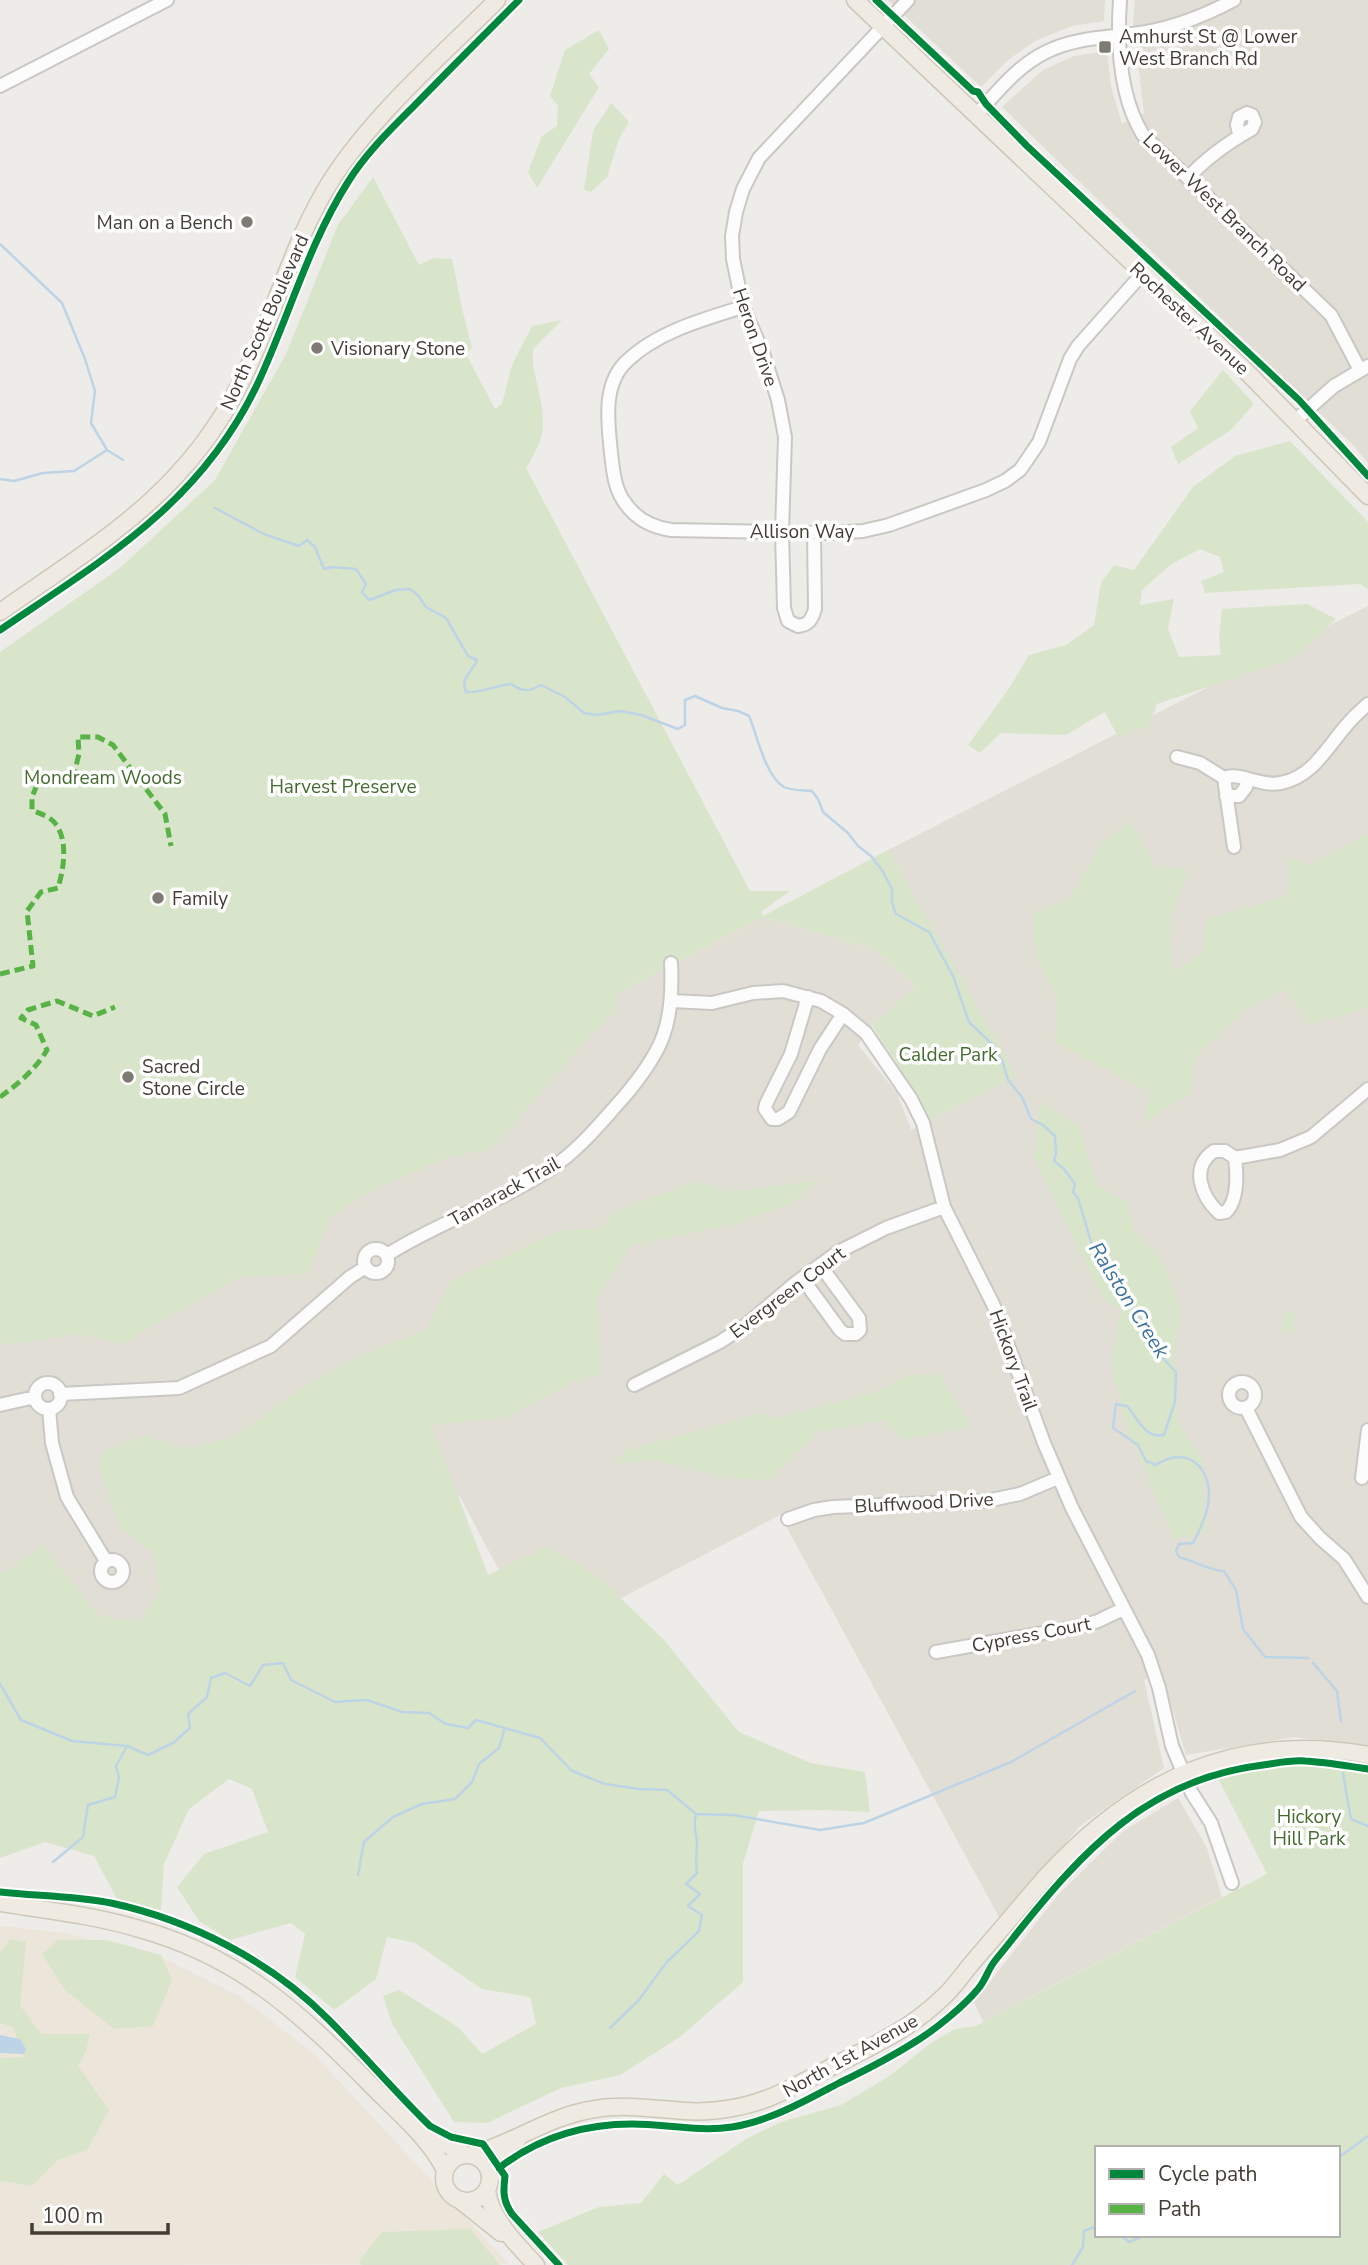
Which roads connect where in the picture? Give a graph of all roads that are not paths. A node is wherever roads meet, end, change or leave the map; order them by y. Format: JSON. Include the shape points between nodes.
{"nodes":[{"id":1,"x":167,"y":0,"type":"edge"},
{"id":2,"x":497,"y":0,"type":"edge"},
{"id":3,"x":855,"y":0,"type":"edge"},
{"id":4,"x":908,"y":0,"type":"edge"},
{"id":5,"x":1120,"y":0,"type":"edge"},
{"id":6,"x":1234,"y":0,"type":"edge"},
{"id":7,"x":883,"y":27,"type":"junction"},
{"id":8,"x":1118,"y":36,"type":"junction"},
{"id":9,"x":0,"y":86,"type":"edge"},
{"id":10,"x":976,"y":115,"type":"junction"},
{"id":11,"x":1239,"y":134,"type":"dead end"},
{"id":12,"x":1188,"y":178,"type":"junction"},
{"id":13,"x":1143,"y":273,"type":"junction"},
{"id":14,"x":743,"y":307,"type":"junction"},
{"id":15,"x":1364,"y":368,"type":"edge"},
{"id":16,"x":1296,"y":420,"type":"junction"},
{"id":17,"x":1368,"y":496,"type":"edge"},
{"id":18,"x":782,"y":532,"type":"junction"},
{"id":19,"x":814,"y":533,"type":"junction"},
{"id":20,"x":0,"y":612,"type":"edge"},
{"id":21,"x":1367,"y":706,"type":"edge"},
{"id":22,"x":1177,"y":757,"type":"dead end"},
{"id":23,"x":1224,"y":778,"type":"junction"},
{"id":24,"x":1247,"y":779,"type":"junction"},
{"id":25,"x":1226,"y":796,"type":"junction"},
{"id":26,"x":1234,"y":847,"type":"dead end"},
{"id":27,"x":671,"y":963,"type":"dead end"},
{"id":28,"x":808,"y":997,"type":"junction"},
{"id":29,"x":672,"y":1001,"type":"junction"},
{"id":30,"x":843,"y":1014,"type":"junction"},
{"id":31,"x":1368,"y":1089,"type":"edge"},
{"id":32,"x":1235,"y":1158,"type":"junction"},
{"id":33,"x":944,"y":1207,"type":"junction"},
{"id":34,"x":820,"y":1265,"type":"junction"},
{"id":35,"x":802,"y":1278,"type":"junction"},
{"id":36,"x":634,"y":1385,"type":"dead end"},
{"id":37,"x":60,"y":1394,"type":"junction"},
{"id":38,"x":35,"y":1397,"type":"junction"},
{"id":39,"x":0,"y":1405,"type":"edge"},
{"id":40,"x":1246,"y":1408,"type":"dead end"},
{"id":41,"x":49,"y":1409,"type":"junction"},
{"id":42,"x":1368,"y":1430,"type":"edge"},
{"id":43,"x":1058,"y":1478,"type":"junction"},
{"id":44,"x":1362,"y":1478,"type":"dead end"},
{"id":45,"x":788,"y":1519,"type":"dead end"},
{"id":46,"x":106,"y":1562,"type":"dead end"},
{"id":47,"x":1368,"y":1597,"type":"edge"},
{"id":48,"x":1123,"y":1609,"type":"junction"},
{"id":49,"x":936,"y":1651,"type":"dead end"},
{"id":50,"x":1368,"y":1755,"type":"edge"},
{"id":51,"x":1184,"y":1773,"type":"junction"},
{"id":52,"x":1231,"y":1883,"type":"dead end"},
{"id":53,"x":0,"y":1903,"type":"edge"},
{"id":54,"x":408,"y":2123,"type":"junction"},
{"id":55,"x":531,"y":2129,"type":"junction"},
{"id":56,"x":469,"y":2155,"type":"junction"},
{"id":57,"x":445,"y":2170,"type":"junction"},
{"id":58,"x":489,"y":2184,"type":"junction"},
{"id":59,"x":461,"y":2201,"type":"junction"},
{"id":60,"x":514,"y":2242,"type":"junction"},
{"id":61,"x":536,"y":2265,"type":"edge"}],
"edges":[{"from":1,"to":9,"type":"street"},
{"from":2,"to":20,"type":"main road","name":"North Scott Boulevard","via":[[371,128],[332,179],[302,236],[240,386],[189,463],[117,531]]},
{"from":3,"to":7,"type":"main road","name":"Rochester Avenue"},
{"from":4,"to":7,"type":"street","name":"Heron Drive"},
{"from":5,"to":8,"type":"street","name":"Lower West Branch Road"},
{"from":6,"to":8,"type":"street","via":[[1183,23]]},
{"from":7,"to":10,"type":"main road","name":"Rochester Avenue"},
{"from":7,"to":14,"type":"street","name":"Heron Drive","via":[[778,137],[750,173],[732,236]]},
{"from":8,"to":10,"type":"street","via":[[1068,43],[1037,57]]},
{"from":8,"to":12,"type":"street","name":"Lower West Branch Road","via":[[1135,123]]},
{"from":10,"to":13,"type":"main road","name":"Rochester Avenue"},
{"from":11,"to":12,"type":"street"},
{"from":12,"to":15,"type":"street","name":"Lower West Branch Road","via":[[1331,314]]},
{"from":13,"to":16,"type":"main road","name":"Rochester Avenue"},
{"from":13,"to":19,"type":"street","name":"Allison Way","via":[[1074,352],[1039,442],[1020,470],[986,490],[889,525]]},
{"from":14,"to":18,"type":"street","name":"Heron Drive","via":[[783,421]]},
{"from":14,"to":18,"type":"street","name":"Allison Way","via":[[675,331],[625,362],[614,377],[609,397],[614,478],[622,499],[657,528]]},
{"from":15,"to":16,"type":"street","via":[[1325,393]]},
{"from":16,"to":17,"type":"main road","name":"Rochester Avenue"},
{"from":18,"to":19,"type":"street","name":"Allison Way"},
{"from":18,"to":19,"type":"street","name":"Heron Drive","via":[[785,615],[798,626],[808,623],[815,609]]},
{"from":21,"to":24,"type":"street","via":[[1303,774],[1280,783]]},
{"from":22,"to":23,"type":"street","via":[[1200,763]]},
{"from":23,"to":24,"type":"street"},
{"from":23,"to":25,"type":"street"},
{"from":24,"to":25,"type":"street","via":[[1238,796]]},
{"from":25,"to":26,"type":"street"},
{"from":27,"to":29,"type":"street","name":"Tamarack Trail"},
{"from":28,"to":29,"type":"street","name":"Hickory Trail","via":[[783,991],[712,1003]]},
{"from":28,"to":30,"type":"street","name":"Hickory Trail"},
{"from":28,"to":30,"type":"street","via":[[791,1054],[766,1104],[772,1119],[789,1112]]},
{"from":29,"to":37,"type":"street","name":"Tamarack Trail","via":[[663,1040],[650,1065],[573,1151],[528,1182],[387,1255],[381,1272],[366,1267],[350,1277],[271,1346],[179,1388]]},
{"from":30,"to":33,"type":"street","name":"Hickory Trail","via":[[866,1033],[918,1111]]},
{"from":31,"to":32,"type":"street","via":[[1311,1137],[1280,1150]]},
{"from":32,"to":32,"type":"street","via":[[1232,1153],[1214,1152],[1206,1156],[1199,1170],[1202,1186],[1219,1213],[1226,1212],[1233,1200]]},
{"from":33,"to":34,"type":"street","name":"Evergreen Court","via":[[856,1241]]},
{"from":33,"to":43,"type":"street","name":"Hickory Trail","via":[[993,1304]]},
{"from":34,"to":35,"type":"street","name":"Evergreen Court"},
{"from":34,"to":35,"type":"street","via":[[859,1318],[856,1334],[840,1330]]},
{"from":35,"to":36,"type":"street","name":"Evergreen Court","via":[[720,1342]]},
{"from":37,"to":38,"type":"street","via":[[48,1384],[37,1389]]},
{"from":37,"to":41,"type":"street","via":[[57,1406]]},
{"from":38,"to":39,"type":"street"},
{"from":38,"to":41,"type":"street","via":[[41,1407]]},
{"from":40,"to":47,"type":"street","via":[[1301,1517],[1345,1559]]},
{"from":41,"to":46,"type":"street","via":[[52,1443],[67,1497]]},
{"from":42,"to":44,"type":"street"},
{"from":43,"to":45,"type":"street","name":"Bluffwood Drive","via":[[1003,1498],[833,1507]]},
{"from":43,"to":48,"type":"street","name":"Hickory Trail"},
{"from":48,"to":49,"type":"street","name":"Cypress Court","via":[[1082,1626]]},
{"from":48,"to":51,"type":"street","name":"Hickory Trail","via":[[1154,1669],[1172,1746]]},
{"from":50,"to":51,"type":"main road","name":"North 1st Avenue","via":[[1332,1750],[1260,1751]]},
{"from":51,"to":52,"type":"street","name":"Hickory Trail","via":[[1211,1822]]},
{"from":51,"to":55,"type":"main road","name":"North 1st Avenue","via":[[1146,1792],[1095,1829],[1046,1878],[943,1998],[886,2039],[755,2102],[708,2111],[597,2109],[558,2117]]},
{"from":53,"to":54,"type":"main road","via":[[103,1919],[216,1959],[298,2014]]},
{"from":54,"to":56,"type":"main road"},
{"from":54,"to":57,"type":"main road"},
{"from":55,"to":56,"type":"main road","name":"North 1st Avenue"},
{"from":55,"to":58,"type":"main road","name":"North 1st Avenue","via":[[502,2157]]},
{"from":56,"to":57,"type":"main road","via":[[455,2158]]},
{"from":56,"to":58,"type":"main road","via":[[485,2163]]},
{"from":57,"to":59,"type":"main road","via":[[445,2186]]},
{"from":58,"to":59,"type":"main road","via":[[476,2200]]},
{"from":58,"to":60,"type":"main road","via":[[492,2208]]},
{"from":59,"to":60,"type":"main road"},
{"from":60,"to":61,"type":"main road"}]}
